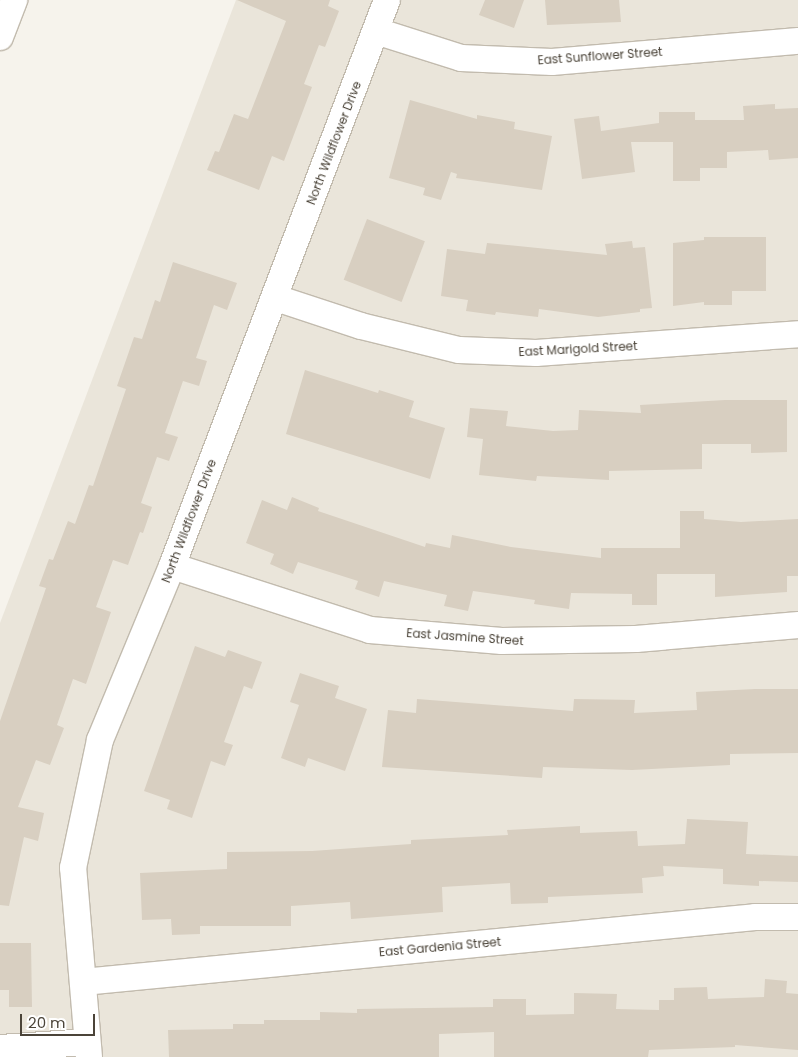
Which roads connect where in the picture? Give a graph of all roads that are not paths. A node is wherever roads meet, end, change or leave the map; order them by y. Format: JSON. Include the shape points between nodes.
{"nodes":[{"id":1,"x":14,"y":0,"type":"edge"},
{"id":2,"x":387,"y":0,"type":"edge"},
{"id":3,"x":376,"y":31,"type":"junction"},
{"id":4,"x":0,"y":37,"type":"edge"},
{"id":5,"x":798,"y":41,"type":"edge"},
{"id":6,"x":276,"y":298,"type":"junction"},
{"id":7,"x":798,"y":334,"type":"edge"},
{"id":8,"x":172,"y":566,"type":"junction"},
{"id":9,"x":798,"y":625,"type":"edge"},
{"id":10,"x":798,"y":917,"type":"edge"},
{"id":11,"x":82,"y":982,"type":"junction"},
{"id":12,"x":0,"y":1048,"type":"edge"},
{"id":13,"x":88,"y":1050,"type":"edge"}],
"edges":[{"from":1,"to":4,"type":"street"},
{"from":2,"to":3,"type":"street","name":"North Wildflower Drive"},
{"from":3,"to":5,"type":"street","name":"East Sunflower Street","via":[[461,58],[552,62]]},
{"from":3,"to":6,"type":"street","name":"North Wildflower Drive"},
{"from":6,"to":7,"type":"street","name":"East Marigold Street","via":[[362,326],[459,350],[536,353]]},
{"from":6,"to":8,"type":"street","name":"North Wildflower Drive"},
{"from":8,"to":9,"type":"street","name":"East Jasmine Street","via":[[370,630],[502,641],[636,640]]},
{"from":8,"to":11,"type":"street","name":"North Wildflower Drive","via":[[98,750],[73,868]]},
{"from":10,"to":11,"type":"street","name":"East Gardenia Street","via":[[755,917]]},
{"from":11,"to":13,"type":"street","name":"North Wildflower Drive"},
{"from":12,"to":13,"type":"street"}]}
